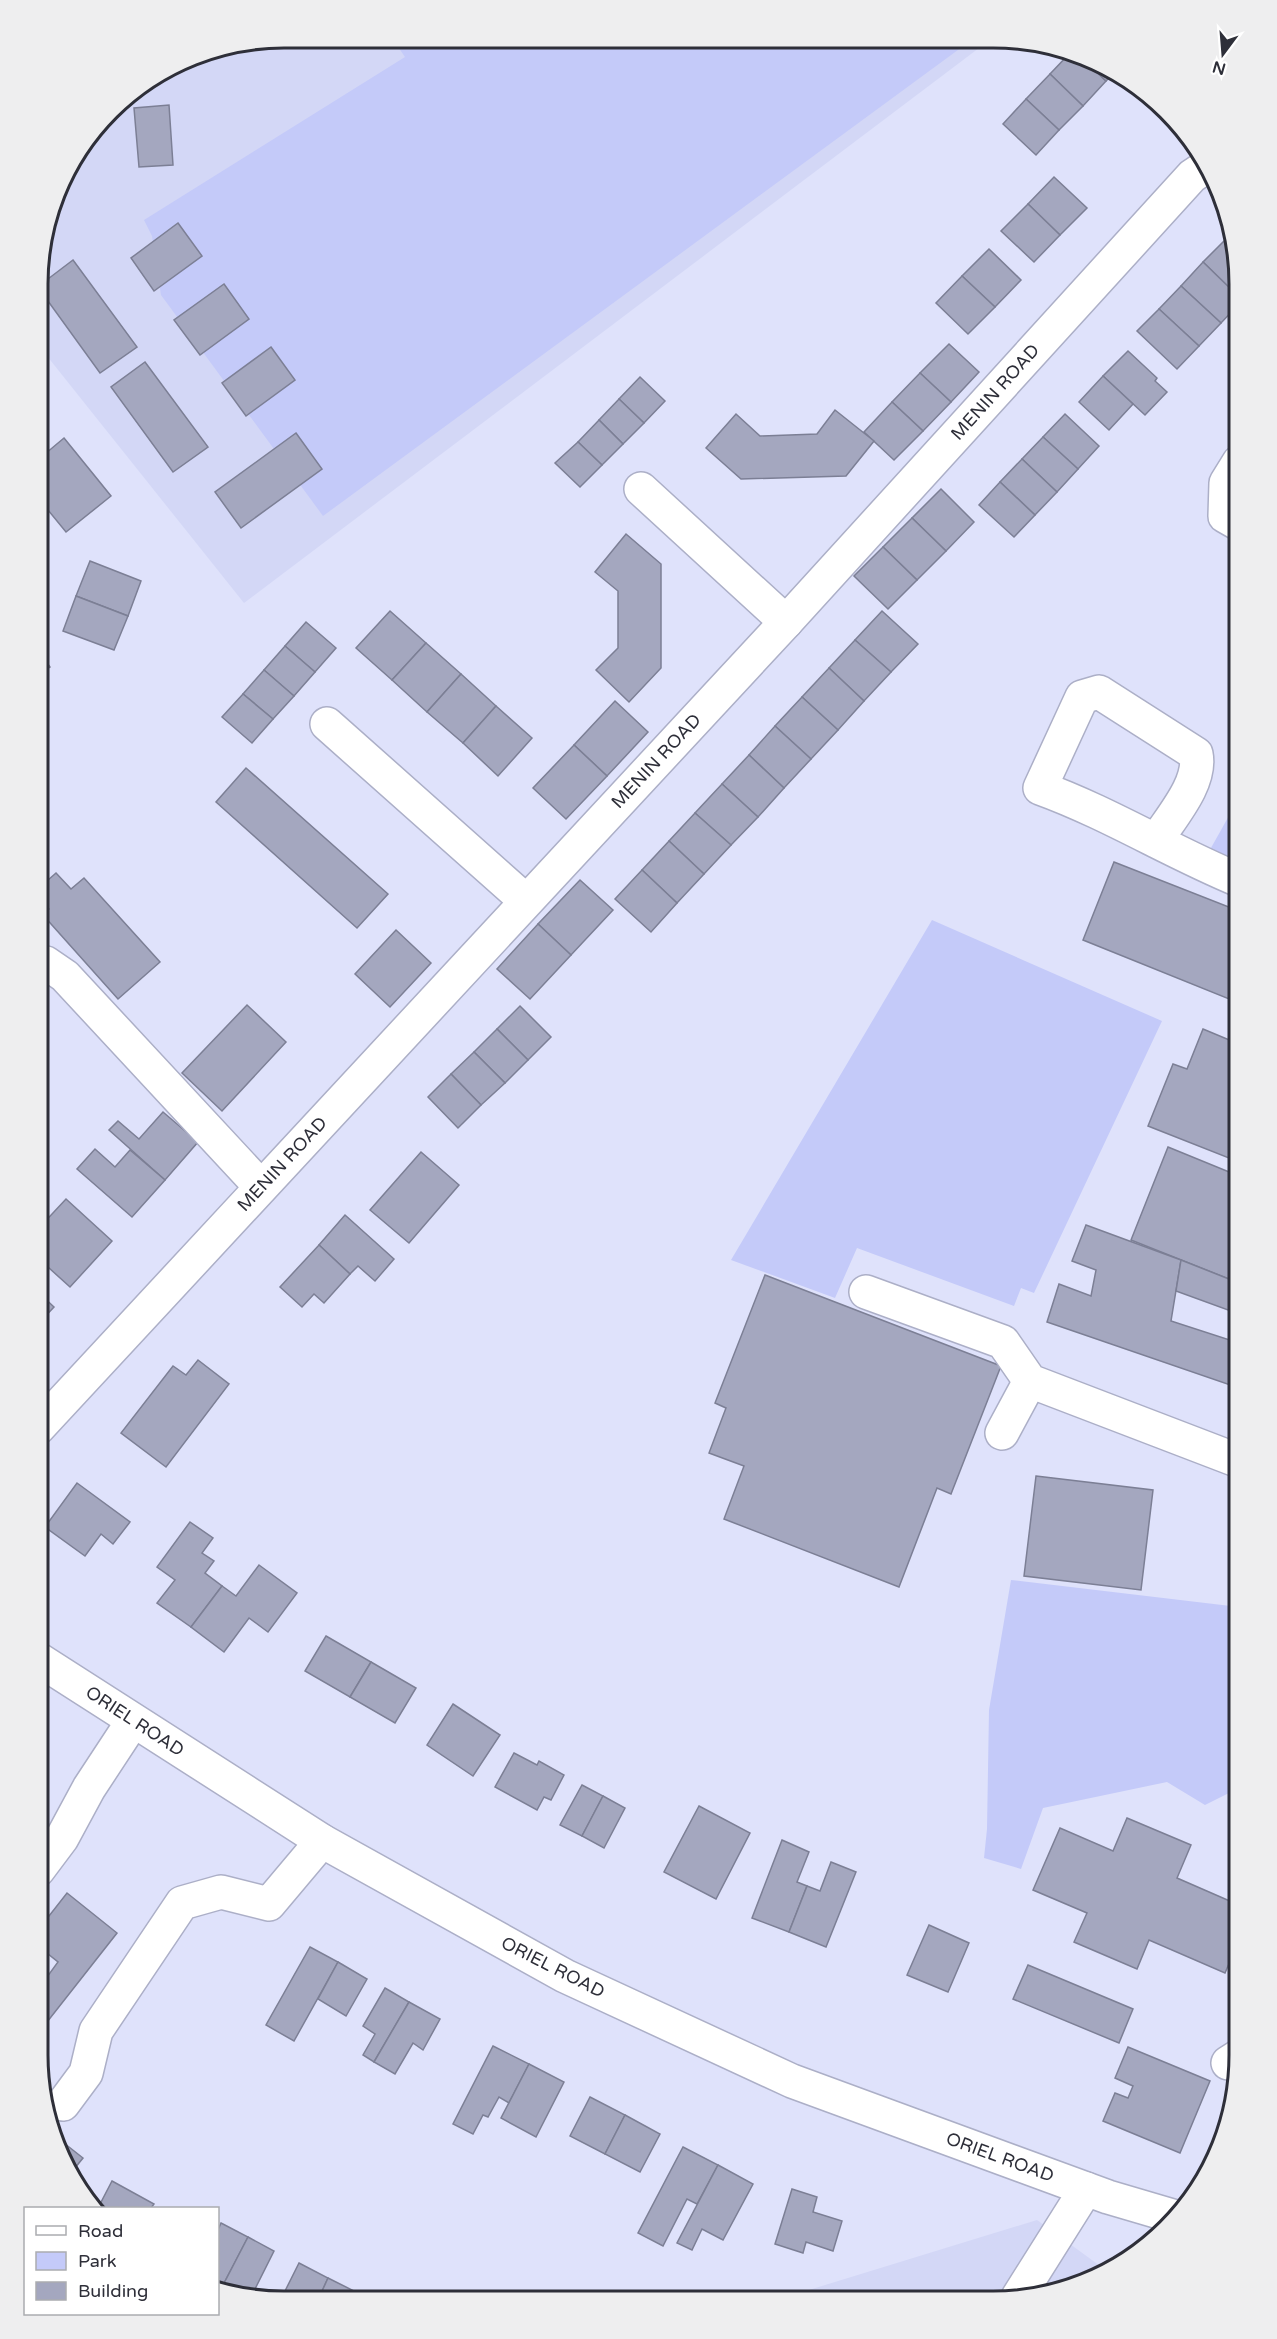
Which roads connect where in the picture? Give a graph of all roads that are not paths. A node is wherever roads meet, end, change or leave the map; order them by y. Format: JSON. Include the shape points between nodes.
{"nodes":[{"id":1,"x":1200,"y":171,"type":"edge"},
{"id":2,"x":1229,"y":478,"type":"edge"},
{"id":3,"x":641,"y":489,"type":"dead end"},
{"id":4,"x":1229,"y":518,"type":"edge"},
{"id":5,"x":786,"y":622,"type":"junction"},
{"id":6,"x":327,"y":724,"type":"dead end"},
{"id":7,"x":1156,"y":841,"type":"junction"},
{"id":8,"x":1229,"y":875,"type":"edge"},
{"id":9,"x":526,"y":901,"type":"junction"},
{"id":10,"x":48,"y":965,"type":"edge"},
{"id":11,"x":261,"y":1187,"type":"junction"},
{"id":12,"x":866,"y":1292,"type":"dead end"},
{"id":13,"x":1030,"y":1381,"type":"junction"},
{"id":14,"x":48,"y":1417,"type":"edge"},
{"id":15,"x":1002,"y":1433,"type":"dead end"},
{"id":16,"x":1229,"y":1457,"type":"edge"},
{"id":17,"x":48,"y":1666,"type":"edge"},
{"id":18,"x":133,"y":1721,"type":"junction"},
{"id":19,"x":322,"y":1841,"type":"junction"},
{"id":20,"x":48,"y":1857,"type":"edge"},
{"id":21,"x":63,"y":2104,"type":"dead end"},
{"id":22,"x":1097,"y":2193,"type":"junction"},
{"id":23,"x":1167,"y":2214,"type":"edge"},
{"id":24,"x":1153,"y":2229,"type":"edge"},
{"id":25,"x":1024,"y":2289,"type":"edge"}],
"edges":[{"from":1,"to":5,"type":"street","name":"MENIN ROAD"},
{"from":2,"to":4,"type":"street","via":[[1225,516]]},
{"from":3,"to":5,"type":"street"},
{"from":5,"to":9,"type":"street","name":"MENIN ROAD"},
{"from":6,"to":9,"type":"street"},
{"from":7,"to":7,"type":"street","via":[[1088,806],[1040,788],[1082,697],[1099,692],[1196,754],[1198,765],[1193,780]]},
{"from":7,"to":8,"type":"street"},
{"from":9,"to":11,"type":"street","name":"MENIN ROAD"},
{"from":10,"to":11,"type":"street","via":[[73,984]]},
{"from":11,"to":14,"type":"street","name":"MENIN ROAD"},
{"from":12,"to":13,"type":"street","via":[[1003,1342]]},
{"from":13,"to":15,"type":"street"},
{"from":13,"to":16,"type":"street"},
{"from":17,"to":18,"type":"street","name":"ORIEL ROAD"},
{"from":18,"to":19,"type":"street","name":"ORIEL ROAD"},
{"from":18,"to":20,"type":"street"},
{"from":19,"to":21,"type":"street","via":[[269,1904],[221,1892],[182,1903],[96,2031],[86,2073]]},
{"from":19,"to":22,"type":"street","name":"ORIEL ROAD","via":[[566,1976],[792,2081]]},
{"from":22,"to":23,"type":"street","name":"ORIEL ROAD"},
{"from":22,"to":24,"type":"street","name":"ORIEL ROAD"},
{"from":22,"to":25,"type":"street"}]}
